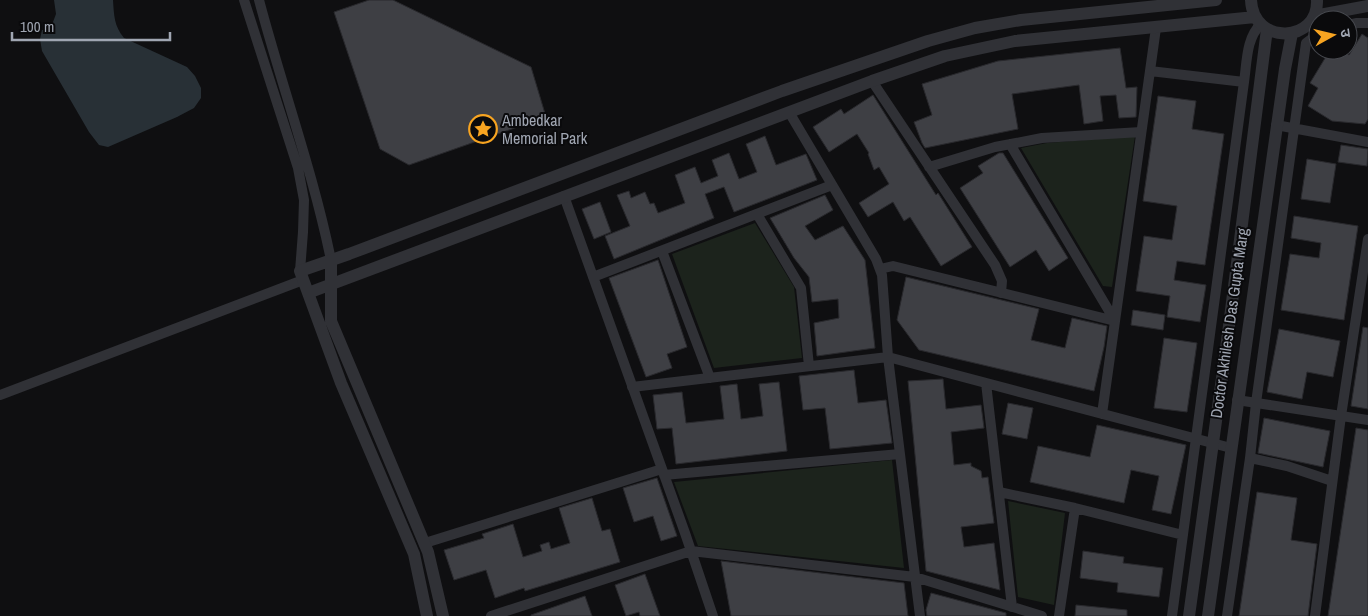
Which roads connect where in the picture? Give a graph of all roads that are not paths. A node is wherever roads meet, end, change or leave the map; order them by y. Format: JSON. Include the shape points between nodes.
{"nodes":[{"id":1,"x":244,"y":0,"type":"edge"},
{"id":2,"x":259,"y":0,"type":"edge"},
{"id":3,"x":1216,"y":0,"type":"edge"},
{"id":4,"x":1251,"y":0,"type":"edge"},
{"id":5,"x":1368,"y":6,"type":"edge"},
{"id":6,"x":1346,"y":10,"type":"edge"},
{"id":7,"x":1261,"y":23,"type":"junction"},
{"id":8,"x":1308,"y":24,"type":"edge"},
{"id":9,"x":1156,"y":28,"type":"junction"},
{"id":10,"x":1292,"y":33,"type":"junction"},
{"id":11,"x":1308,"y":42,"type":"edge"},
{"id":12,"x":1150,"y":72,"type":"junction"},
{"id":13,"x":872,"y":81,"type":"junction"},
{"id":14,"x":1244,"y":82,"type":"junction"},
{"id":15,"x":789,"y":112,"type":"junction"},
{"id":16,"x":1276,"y":125,"type":"junction"},
{"id":17,"x":1294,"y":129,"type":"junction"},
{"id":18,"x":1141,"y":132,"type":"junction"},
{"id":19,"x":1368,"y":142,"type":"edge"},
{"id":20,"x":1010,"y":144,"type":"junction"},
{"id":21,"x":929,"y":167,"type":"junction"},
{"id":22,"x":832,"y":185,"type":"junction"},
{"id":23,"x":564,"y":196,"type":"junction"},
{"id":24,"x":757,"y":214,"type":"junction"},
{"id":25,"x":1368,"y":240,"type":"edge"},
{"id":26,"x":662,"y":250,"type":"junction"},
{"id":27,"x":331,"y":260,"type":"junction"},
{"id":28,"x":880,"y":269,"type":"junction"},
{"id":29,"x":301,"y":275,"type":"junction"},
{"id":30,"x":593,"y":277,"type":"junction"},
{"id":31,"x":331,"y":284,"type":"junction"},
{"id":32,"x":308,"y":293,"type":"junction"},
{"id":33,"x":1001,"y":293,"type":"junction"},
{"id":34,"x":1115,"y":321,"type":"junction"},
{"id":35,"x":888,"y":357,"type":"junction"},
{"id":36,"x":809,"y":366,"type":"junction"},
{"id":37,"x":710,"y":378,"type":"junction"},
{"id":38,"x":986,"y":383,"type":"junction"},
{"id":39,"x":632,"y":387,"type":"junction"},
{"id":40,"x":0,"y":394,"type":"edge"},
{"id":41,"x":1237,"y":400,"type":"junction"},
{"id":42,"x":1256,"y":402,"type":"junction"},
{"id":43,"x":1102,"y":414,"type":"junction"},
{"id":44,"x":1341,"y":416,"type":"junction"},
{"id":45,"x":1368,"y":420,"type":"edge"},
{"id":46,"x":1196,"y":439,"type":"junction"},
{"id":47,"x":1213,"y":444,"type":"junction"},
{"id":48,"x":1231,"y":448,"type":"junction"},
{"id":49,"x":900,"y":454,"type":"junction"},
{"id":50,"x":1250,"y":458,"type":"junction"},
{"id":51,"x":663,"y":472,"type":"junction"},
{"id":52,"x":1332,"y":481,"type":"junction"},
{"id":53,"x":999,"y":492,"type":"junction"},
{"id":54,"x":1075,"y":508,"type":"junction"},
{"id":55,"x":1183,"y":535,"type":"junction"},
{"id":56,"x":424,"y":543,"type":"junction"},
{"id":57,"x":691,"y":551,"type":"junction"},
{"id":58,"x":915,"y":577,"type":"junction"},
{"id":59,"x":1012,"y":607,"type":"junction"},
{"id":60,"x":428,"y":616,"type":"edge"},
{"id":61,"x":443,"y":616,"type":"edge"},
{"id":62,"x":490,"y":616,"type":"edge"},
{"id":63,"x":713,"y":616,"type":"edge"},
{"id":64,"x":920,"y":616,"type":"edge"},
{"id":65,"x":1042,"y":616,"type":"edge"},
{"id":66,"x":1059,"y":616,"type":"edge"},
{"id":67,"x":1172,"y":616,"type":"edge"},
{"id":68,"x":1189,"y":616,"type":"edge"},
{"id":69,"x":1208,"y":616,"type":"edge"},
{"id":70,"x":1227,"y":616,"type":"edge"},
{"id":71,"x":1315,"y":616,"type":"edge"}],
"edges":[{"from":1,"to":29,"type":"street","via":[[298,168],[304,200]]},
{"from":2,"to":27,"type":"street","via":[[317,200]]},
{"from":3,"to":27,"type":"street","via":[[1021,20],[974,28],[928,41],[782,91]]},
{"from":4,"to":7,"type":"street"},
{"from":5,"to":6,"type":"street"},
{"from":7,"to":9,"type":"street"},
{"from":7,"to":10,"type":"street","via":[[1280,34]]},
{"from":7,"to":14,"type":"street","via":[[1251,39]]},
{"from":7,"to":47,"type":"street","name":"Doctor Akhilesh Das Gupta Marg"},
{"from":8,"to":10,"type":"street"},
{"from":9,"to":12,"type":"street"},
{"from":9,"to":13,"type":"street","via":[[988,46],[945,56]]},
{"from":10,"to":16,"type":"street","name":"Doctor Akhilesh Das Gupta Marg"},
{"from":11,"to":17,"type":"street"},
{"from":12,"to":14,"type":"street"},
{"from":12,"to":18,"type":"street"},
{"from":13,"to":15,"type":"street"},
{"from":13,"to":21,"type":"street"},
{"from":14,"to":46,"type":"street"},
{"from":15,"to":22,"type":"street"},
{"from":15,"to":23,"type":"street"},
{"from":16,"to":17,"type":"street"},
{"from":16,"to":41,"type":"street","name":"Doctor Akhilesh Das Gupta Marg"},
{"from":17,"to":19,"type":"street"},
{"from":17,"to":42,"type":"street"},
{"from":18,"to":20,"type":"street","via":[[1042,138]]},
{"from":18,"to":34,"type":"street"},
{"from":20,"to":21,"type":"street"},
{"from":20,"to":34,"type":"street"},
{"from":21,"to":33,"type":"street","via":[[995,266],[1002,281]]},
{"from":22,"to":24,"type":"street"},
{"from":22,"to":28,"type":"street"},
{"from":23,"to":30,"type":"street"},
{"from":23,"to":31,"type":"street"},
{"from":24,"to":26,"type":"street"},
{"from":24,"to":36,"type":"street","via":[[801,288]]},
{"from":25,"to":44,"type":"street"},
{"from":26,"to":30,"type":"street"},
{"from":26,"to":37,"type":"street"},
{"from":27,"to":29,"type":"street"},
{"from":27,"to":31,"type":"street"},
{"from":28,"to":33,"type":"street","via":[[893,266]]},
{"from":28,"to":35,"type":"street"},
{"from":29,"to":32,"type":"street"},
{"from":29,"to":40,"type":"street"},
{"from":30,"to":39,"type":"street"},
{"from":31,"to":32,"type":"street"},
{"from":31,"to":56,"type":"street","via":[[331,321]]},
{"from":32,"to":60,"type":"street","via":[[341,383],[414,554]]},
{"from":33,"to":34,"type":"street"},
{"from":34,"to":43,"type":"street"},
{"from":35,"to":36,"type":"street"},
{"from":35,"to":38,"type":"street"},
{"from":35,"to":49,"type":"street"},
{"from":36,"to":37,"type":"street"},
{"from":37,"to":39,"type":"street"},
{"from":38,"to":43,"type":"street"},
{"from":38,"to":53,"type":"street"},
{"from":39,"to":51,"type":"street"},
{"from":41,"to":42,"type":"street"},
{"from":41,"to":48,"type":"street","name":"Doctor Akhilesh Das Gupta Marg"},
{"from":42,"to":44,"type":"street"},
{"from":42,"to":50,"type":"street"},
{"from":43,"to":46,"type":"street"},
{"from":44,"to":45,"type":"street"},
{"from":44,"to":52,"type":"street"},
{"from":46,"to":47,"type":"street"},
{"from":46,"to":55,"type":"street"},
{"from":47,"to":48,"type":"street"},
{"from":47,"to":68,"type":"street","name":"Doctor Akhilesh Das Gupta Marg"},
{"from":48,"to":69,"type":"street","name":"Doctor Akhilesh Das Gupta Marg"},
{"from":49,"to":51,"type":"street"},
{"from":49,"to":58,"type":"street"},
{"from":50,"to":52,"type":"street"},
{"from":50,"to":70,"type":"street"},
{"from":51,"to":56,"type":"street"},
{"from":51,"to":57,"type":"street"},
{"from":52,"to":71,"type":"street"},
{"from":53,"to":54,"type":"street"},
{"from":53,"to":59,"type":"street"},
{"from":54,"to":55,"type":"street"},
{"from":54,"to":66,"type":"street"},
{"from":55,"to":67,"type":"street"},
{"from":56,"to":61,"type":"street"},
{"from":57,"to":58,"type":"street"},
{"from":57,"to":62,"type":"street"},
{"from":57,"to":63,"type":"street"},
{"from":58,"to":59,"type":"street"},
{"from":58,"to":64,"type":"street"},
{"from":59,"to":65,"type":"street"}]}
